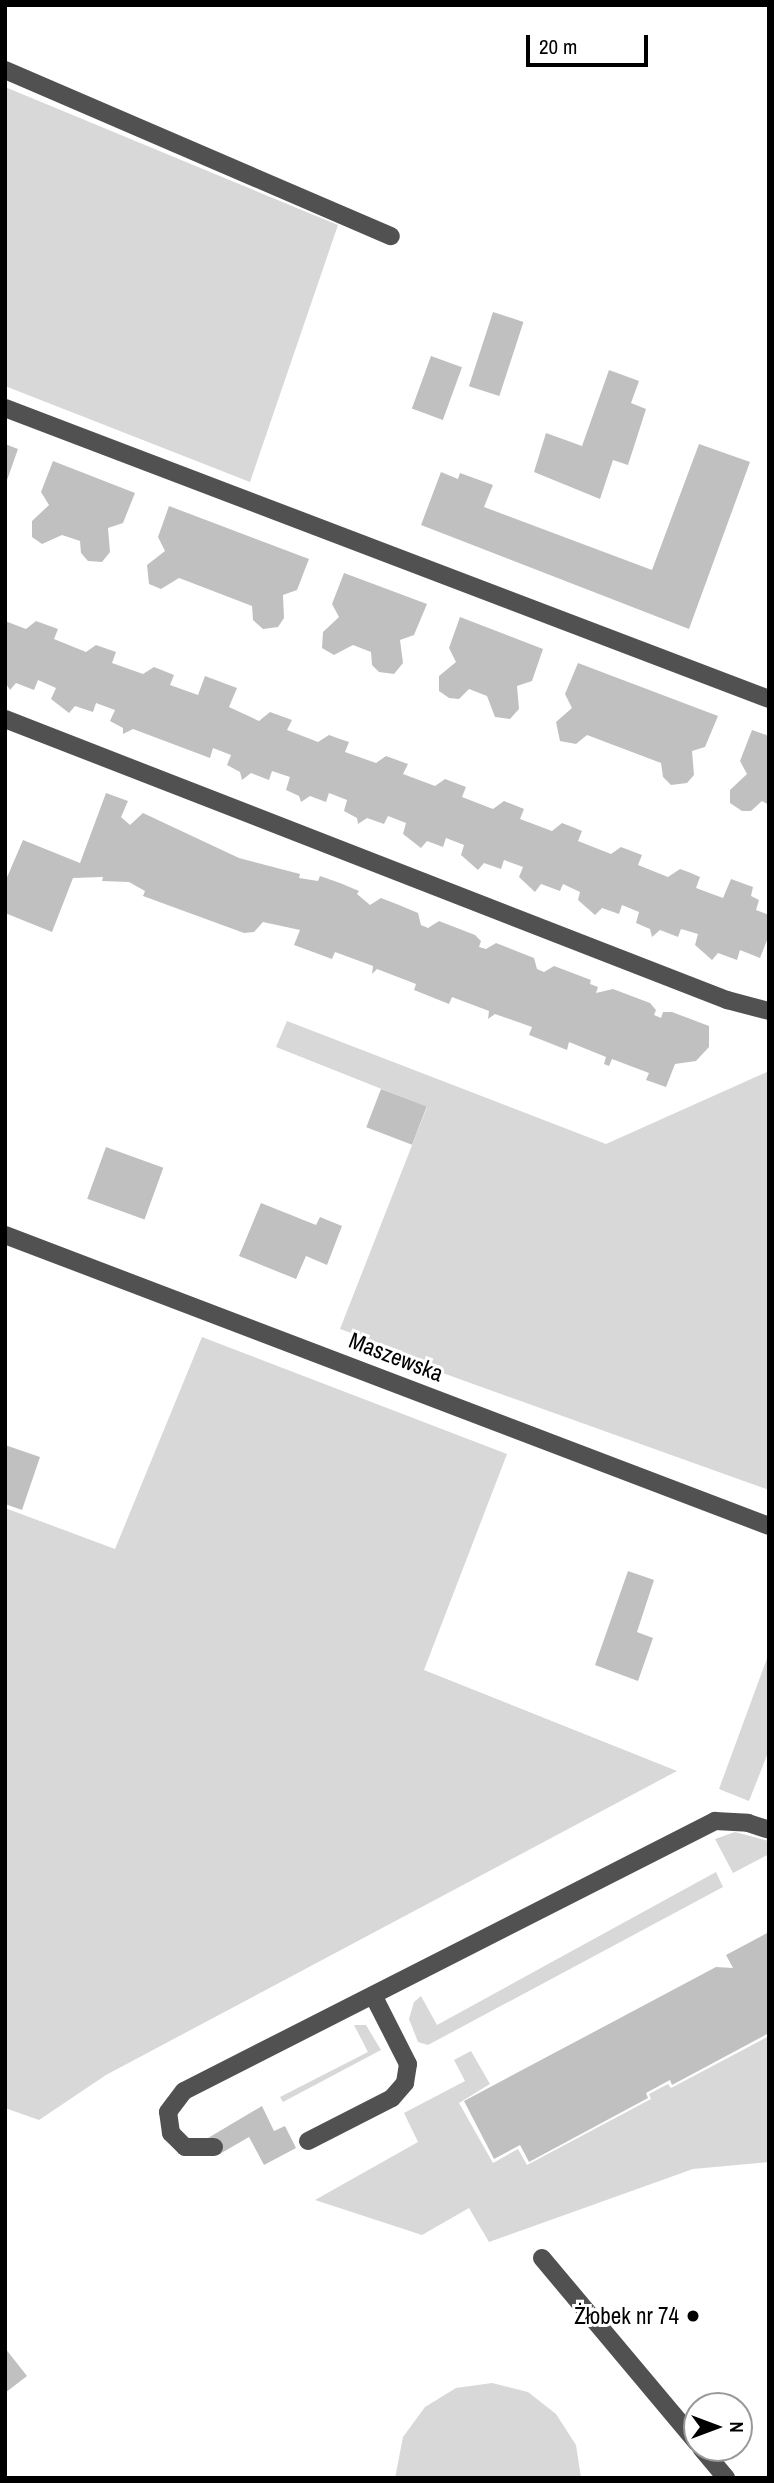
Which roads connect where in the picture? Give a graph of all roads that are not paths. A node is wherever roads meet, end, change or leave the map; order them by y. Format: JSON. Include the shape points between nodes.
{"nodes":[{"id":1,"x":5,"y":70,"type":"edge"},
{"id":2,"x":391,"y":236,"type":"dead end"},
{"id":3,"x":5,"y":408,"type":"edge"},
{"id":4,"x":769,"y":699,"type":"edge"},
{"id":5,"x":5,"y":719,"type":"edge"},
{"id":6,"x":769,"y":1011,"type":"edge"},
{"id":7,"x":5,"y":1235,"type":"edge"},
{"id":8,"x":769,"y":1526,"type":"edge"},
{"id":9,"x":769,"y":1830,"type":"edge"},
{"id":10,"x":373,"y":1995,"type":"junction"},
{"id":11,"x":308,"y":2141,"type":"dead end"},
{"id":12,"x":214,"y":2147,"type":"dead end"},
{"id":13,"x":542,"y":2258,"type":"dead end"},
{"id":14,"x":683,"y":2426,"type":"edge"},
{"id":15,"x":713,"y":2462,"type":"edge"},
{"id":16,"x":726,"y":2478,"type":"edge"}],
"edges":[{"from":1,"to":2,"type":"street"},
{"from":3,"to":4,"type":"street"},
{"from":5,"to":6,"type":"street","via":[[727,1000]]},
{"from":7,"to":8,"type":"street","name":"Maszewska"},
{"from":9,"to":10,"type":"street","via":[[715,1821]]},
{"from":10,"to":11,"type":"street","via":[[408,2064],[405,2083],[392,2098]]},
{"from":10,"to":12,"type":"street","via":[[178,2094],[168,2112],[174,2138],[192,2149]]},
{"from":13,"to":14,"type":"street"},
{"from":15,"to":16,"type":"street"}]}
